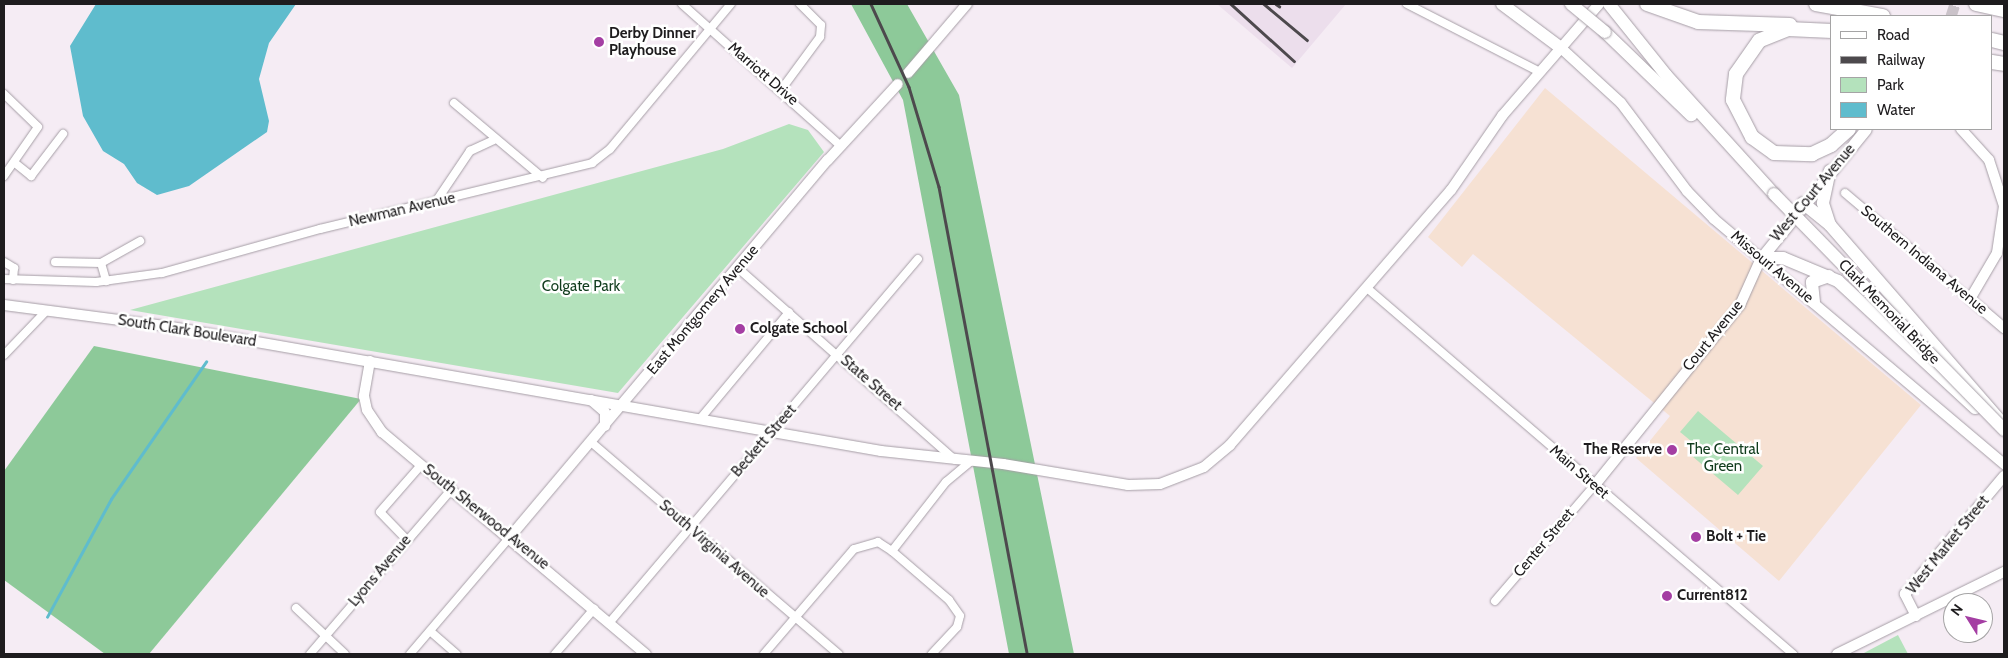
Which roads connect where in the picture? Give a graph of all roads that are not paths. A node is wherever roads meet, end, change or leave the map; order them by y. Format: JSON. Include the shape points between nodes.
{"nodes":[{"id":1,"x":682,"y":4,"type":"edge"},
{"id":2,"x":731,"y":4,"type":"edge"},
{"id":3,"x":800,"y":4,"type":"edge"},
{"id":4,"x":967,"y":4,"type":"edge"},
{"id":5,"x":1407,"y":4,"type":"edge"},
{"id":6,"x":1502,"y":4,"type":"edge"},
{"id":7,"x":1570,"y":4,"type":"edge"},
{"id":8,"x":1599,"y":4,"type":"edge"},
{"id":9,"x":1609,"y":4,"type":"edge"},
{"id":10,"x":1647,"y":4,"type":"edge"},
{"id":11,"x":1816,"y":4,"type":"edge"},
{"id":12,"x":1979,"y":4,"type":"edge"},
{"id":13,"x":2004,"y":10,"type":"edge"},
{"id":14,"x":1877,"y":15,"type":"edge"},
{"id":15,"x":711,"y":29,"type":"junction"},
{"id":16,"x":1829,"y":30,"type":"edge"},
{"id":17,"x":1561,"y":48,"type":"junction"},
{"id":18,"x":1540,"y":72,"type":"junction"},
{"id":19,"x":908,"y":73,"type":"dead end"},
{"id":20,"x":898,"y":84,"type":"dead end"},
{"id":21,"x":781,"y":90,"type":"junction"},
{"id":22,"x":4,"y":94,"type":"edge"},
{"id":23,"x":454,"y":103,"type":"dead end"},
{"id":24,"x":1848,"y":130,"type":"edge"},
{"id":25,"x":1865,"y":130,"type":"edge"},
{"id":26,"x":1962,"y":130,"type":"edge"},
{"id":27,"x":63,"y":134,"type":"dead end"},
{"id":28,"x":494,"y":140,"type":"junction"},
{"id":29,"x":841,"y":146,"type":"junction"},
{"id":30,"x":15,"y":164,"type":"junction"},
{"id":31,"x":1830,"y":171,"type":"junction"},
{"id":32,"x":4,"y":176,"type":"edge"},
{"id":33,"x":543,"y":178,"type":"junction"},
{"id":34,"x":1845,"y":192,"type":"dead end"},
{"id":35,"x":1774,"y":194,"type":"junction"},
{"id":36,"x":435,"y":203,"type":"junction"},
{"id":37,"x":1803,"y":203,"type":"junction"},
{"id":38,"x":1830,"y":225,"type":"junction"},
{"id":39,"x":140,"y":241,"type":"dead end"},
{"id":40,"x":1761,"y":258,"type":"junction"},
{"id":41,"x":918,"y":259,"type":"dead end"},
{"id":42,"x":4,"y":262,"type":"edge"},
{"id":43,"x":55,"y":262,"type":"dead end"},
{"id":44,"x":101,"y":264,"type":"junction"},
{"id":45,"x":739,"y":269,"type":"junction"},
{"id":46,"x":1828,"y":276,"type":"junction"},
{"id":47,"x":4,"y":279,"type":"edge"},
{"id":48,"x":13,"y":280,"type":"junction"},
{"id":49,"x":106,"y":281,"type":"junction"},
{"id":50,"x":1367,"y":288,"type":"junction"},
{"id":51,"x":1970,"y":299,"type":"junction"},
{"id":52,"x":1814,"y":302,"type":"junction"},
{"id":53,"x":4,"y":305,"type":"edge"},
{"id":54,"x":46,"y":312,"type":"junction"},
{"id":55,"x":789,"y":312,"type":"junction"},
{"id":56,"x":2004,"y":328,"type":"edge"},
{"id":57,"x":4,"y":355,"type":"edge"},
{"id":58,"x":839,"y":355,"type":"junction"},
{"id":59,"x":370,"y":361,"type":"junction"},
{"id":60,"x":588,"y":398,"type":"junction"},
{"id":61,"x":624,"y":404,"type":"junction"},
{"id":62,"x":700,"y":419,"type":"junction"},
{"id":63,"x":2004,"y":424,"type":"edge"},
{"id":64,"x":605,"y":426,"type":"junction"},
{"id":65,"x":2004,"y":430,"type":"edge"},
{"id":66,"x":773,"y":432,"type":"junction"},
{"id":67,"x":591,"y":442,"type":"junction"},
{"id":68,"x":956,"y":460,"type":"junction"},
{"id":69,"x":970,"y":462,"type":"junction"},
{"id":70,"x":421,"y":464,"type":"junction"},
{"id":71,"x":2004,"y":464,"type":"edge"},
{"id":72,"x":2004,"y":476,"type":"edge"},
{"id":73,"x":1594,"y":486,"type":"junction"},
{"id":74,"x":452,"y":488,"type":"junction"},
{"id":75,"x":689,"y":527,"type":"junction"},
{"id":76,"x":510,"y":537,"type":"junction"},
{"id":77,"x":406,"y":539,"type":"junction"},
{"id":78,"x":892,"y":551,"type":"junction"},
{"id":79,"x":2004,"y":572,"type":"edge"},
{"id":80,"x":1495,"y":601,"type":"dead end"},
{"id":81,"x":296,"y":608,"type":"dead end"},
{"id":82,"x":594,"y":609,"type":"junction"},
{"id":83,"x":1916,"y":616,"type":"junction"},
{"id":84,"x":795,"y":619,"type":"junction"},
{"id":85,"x":610,"y":622,"type":"junction"},
{"id":86,"x":430,"y":631,"type":"junction"},
{"id":87,"x":325,"y":638,"type":"junction"},
{"id":88,"x":310,"y":654,"type":"edge"},
{"id":89,"x":345,"y":654,"type":"edge"},
{"id":90,"x":410,"y":654,"type":"edge"},
{"id":91,"x":456,"y":654,"type":"edge"},
{"id":92,"x":555,"y":654,"type":"edge"},
{"id":93,"x":646,"y":654,"type":"edge"},
{"id":94,"x":764,"y":654,"type":"edge"},
{"id":95,"x":838,"y":654,"type":"edge"},
{"id":96,"x":932,"y":654,"type":"edge"},
{"id":97,"x":1793,"y":654,"type":"edge"},
{"id":98,"x":1837,"y":654,"type":"edge"}],
"edges":[{"from":1,"to":15,"type":"street","name":"Marriott Drive"},
{"from":2,"to":15,"type":"street","name":"Newman Avenue"},
{"from":3,"to":21,"type":"street","via":[[821,25],[820,37]]},
{"from":4,"to":19,"type":"street"},
{"from":5,"to":18,"type":"street"},
{"from":6,"to":17,"type":"main road"},
{"from":7,"to":35,"type":"main road","bridge":true,"via":[[1605,32]]},
{"from":8,"to":17,"type":"street","name":"South Clark Boulevard"},
{"from":9,"to":35,"type":"main road"},
{"from":10,"to":16,"type":"highway","via":[[1698,22],[1768,22]]},
{"from":11,"to":14,"type":"highway"},
{"from":12,"to":13,"type":"highway"},
{"from":15,"to":21,"type":"street","name":"Marriott Drive"},
{"from":15,"to":33,"type":"street","name":"Newman Avenue","via":[[602,157]]},
{"from":16,"to":24,"type":"highway","via":[[1788,29],[1759,41],[1736,74],[1733,100],[1752,137],[1774,152],[1812,154],[1831,145]]},
{"from":17,"to":18,"type":"street","name":"South Clark Boulevard"},
{"from":17,"to":40,"type":"street","name":"Missouri Avenue","via":[[1621,103],[1687,191]]},
{"from":18,"to":50,"type":"street","name":"South Clark Boulevard","via":[[1451,190]]},
{"from":20,"to":29,"type":"street","name":"East Montgomery Avenue"},
{"from":21,"to":29,"type":"street","name":"Marriott Drive"},
{"from":22,"to":30,"type":"street","via":[[38,127]]},
{"from":23,"to":28,"type":"street"},
{"from":25,"to":31,"type":"main road","name":"West Court Avenue"},
{"from":26,"to":51,"type":"street","via":[[1989,160],[2004,206],[1997,253]]},
{"from":27,"to":30,"type":"street","via":[[31,176]]},
{"from":28,"to":33,"type":"street"},
{"from":28,"to":36,"type":"street","via":[[470,151]]},
{"from":29,"to":45,"type":"street","name":"East Montgomery Avenue"},
{"from":30,"to":32,"type":"street"},
{"from":31,"to":37,"type":"main road","name":"West Court Avenue"},
{"from":31,"to":38,"type":"main road","via":[[1823,203]]},
{"from":33,"to":36,"type":"street","name":"Newman Avenue"},
{"from":34,"to":51,"type":"street","name":"Southern Indiana Avenue"},
{"from":35,"to":65,"type":"main road","name":"Clark Memorial Bridge","bridge":true},
{"from":36,"to":49,"type":"street","name":"Newman Avenue","via":[[162,274]]},
{"from":37,"to":38,"type":"main road"},
{"from":37,"to":40,"type":"main road","name":"West Court Avenue"},
{"from":38,"to":63,"type":"main road","via":[[1876,280],[1949,357]]},
{"from":39,"to":44,"type":"street"},
{"from":40,"to":46,"type":"main road","via":[[1784,258]]},
{"from":40,"to":52,"type":"street","name":"Missouri Avenue"},
{"from":40,"to":73,"type":"street","name":"Court Avenue","via":[[1740,306],[1634,432]]},
{"from":41,"to":58,"type":"street","name":"Beckett Street"},
{"from":42,"to":48,"type":"street","via":[[14,268]]},
{"from":43,"to":44,"type":"street"},
{"from":44,"to":49,"type":"street"},
{"from":45,"to":55,"type":"street","name":"State Street"},
{"from":45,"to":61,"type":"street","name":"East Montgomery Avenue"},
{"from":46,"to":52,"type":"main road","via":[[1812,282]]},
{"from":46,"to":65,"type":"main road","bridge":true,"via":[[1857,297],[1935,374]]},
{"from":47,"to":48,"type":"street","name":"Newman Avenue"},
{"from":48,"to":49,"type":"street","name":"Newman Avenue"},
{"from":50,"to":69,"type":"street","name":"South Clark Boulevard","via":[[1218,458],[1182,477],[1128,485]]},
{"from":50,"to":73,"type":"street","name":"Main Street"},
{"from":51,"to":56,"type":"street","name":"Southern Indiana Avenue"},
{"from":52,"to":71,"type":"street","name":"Missouri Avenue"},
{"from":53,"to":54,"type":"street","name":"South Clark Boulevard"},
{"from":54,"to":57,"type":"street"},
{"from":54,"to":59,"type":"street","name":"South Clark Boulevard"},
{"from":55,"to":58,"type":"street","name":"State Street"},
{"from":55,"to":62,"type":"street"},
{"from":58,"to":66,"type":"street","name":"Beckett Street"},
{"from":58,"to":68,"type":"street","name":"State Street"},
{"from":59,"to":60,"type":"street","name":"South Clark Boulevard"},
{"from":59,"to":70,"type":"street","name":"South Sherwood Avenue","via":[[364,396],[367,410],[382,432]]},
{"from":60,"to":61,"type":"street","name":"South Clark Boulevard"},
{"from":60,"to":64,"type":"street","via":[[605,412]]},
{"from":61,"to":62,"type":"street","name":"South Clark Boulevard"},
{"from":61,"to":64,"type":"street","name":"East Montgomery Avenue"},
{"from":62,"to":66,"type":"street","name":"South Clark Boulevard"},
{"from":64,"to":67,"type":"street","name":"East Montgomery Avenue"},
{"from":66,"to":68,"type":"street","name":"South Clark Boulevard"},
{"from":66,"to":75,"type":"street","name":"Beckett Street"},
{"from":67,"to":75,"type":"street","name":"South Virginia Avenue"},
{"from":67,"to":76,"type":"street","name":"East Montgomery Avenue"},
{"from":68,"to":69,"type":"street","name":"South Clark Boulevard"},
{"from":69,"to":78,"type":"street","via":[[946,482]]},
{"from":70,"to":74,"type":"street","name":"South Sherwood Avenue"},
{"from":70,"to":77,"type":"street","via":[[380,512]]},
{"from":72,"to":83,"type":"street","name":"West Market Street","via":[[1905,594]]},
{"from":73,"to":80,"type":"street","name":"Center Street"},
{"from":73,"to":97,"type":"street","name":"Main Street"},
{"from":74,"to":76,"type":"street","name":"South Sherwood Avenue"},
{"from":74,"to":77,"type":"street","name":"Lyons Avenue"},
{"from":75,"to":84,"type":"street","name":"South Virginia Avenue"},
{"from":75,"to":85,"type":"street","name":"Beckett Street"},
{"from":76,"to":82,"type":"street","name":"South Sherwood Avenue"},
{"from":76,"to":86,"type":"street"},
{"from":77,"to":87,"type":"street","name":"Lyons Avenue"},
{"from":78,"to":84,"type":"street","via":[[878,542],[854,549]]},
{"from":78,"to":96,"type":"street","via":[[956,608],[956,626]]},
{"from":79,"to":83,"type":"street"},
{"from":81,"to":87,"type":"street"},
{"from":82,"to":85,"type":"street","name":"South Sherwood Avenue"},
{"from":82,"to":92,"type":"street"},
{"from":83,"to":98,"type":"street"},
{"from":84,"to":94,"type":"street"},
{"from":84,"to":95,"type":"street","name":"South Virginia Avenue"},
{"from":85,"to":93,"type":"street","name":"South Sherwood Avenue"},
{"from":86,"to":90,"type":"street"},
{"from":86,"to":91,"type":"street"},
{"from":87,"to":88,"type":"street","name":"Lyons Avenue"},
{"from":87,"to":89,"type":"street"}]}
